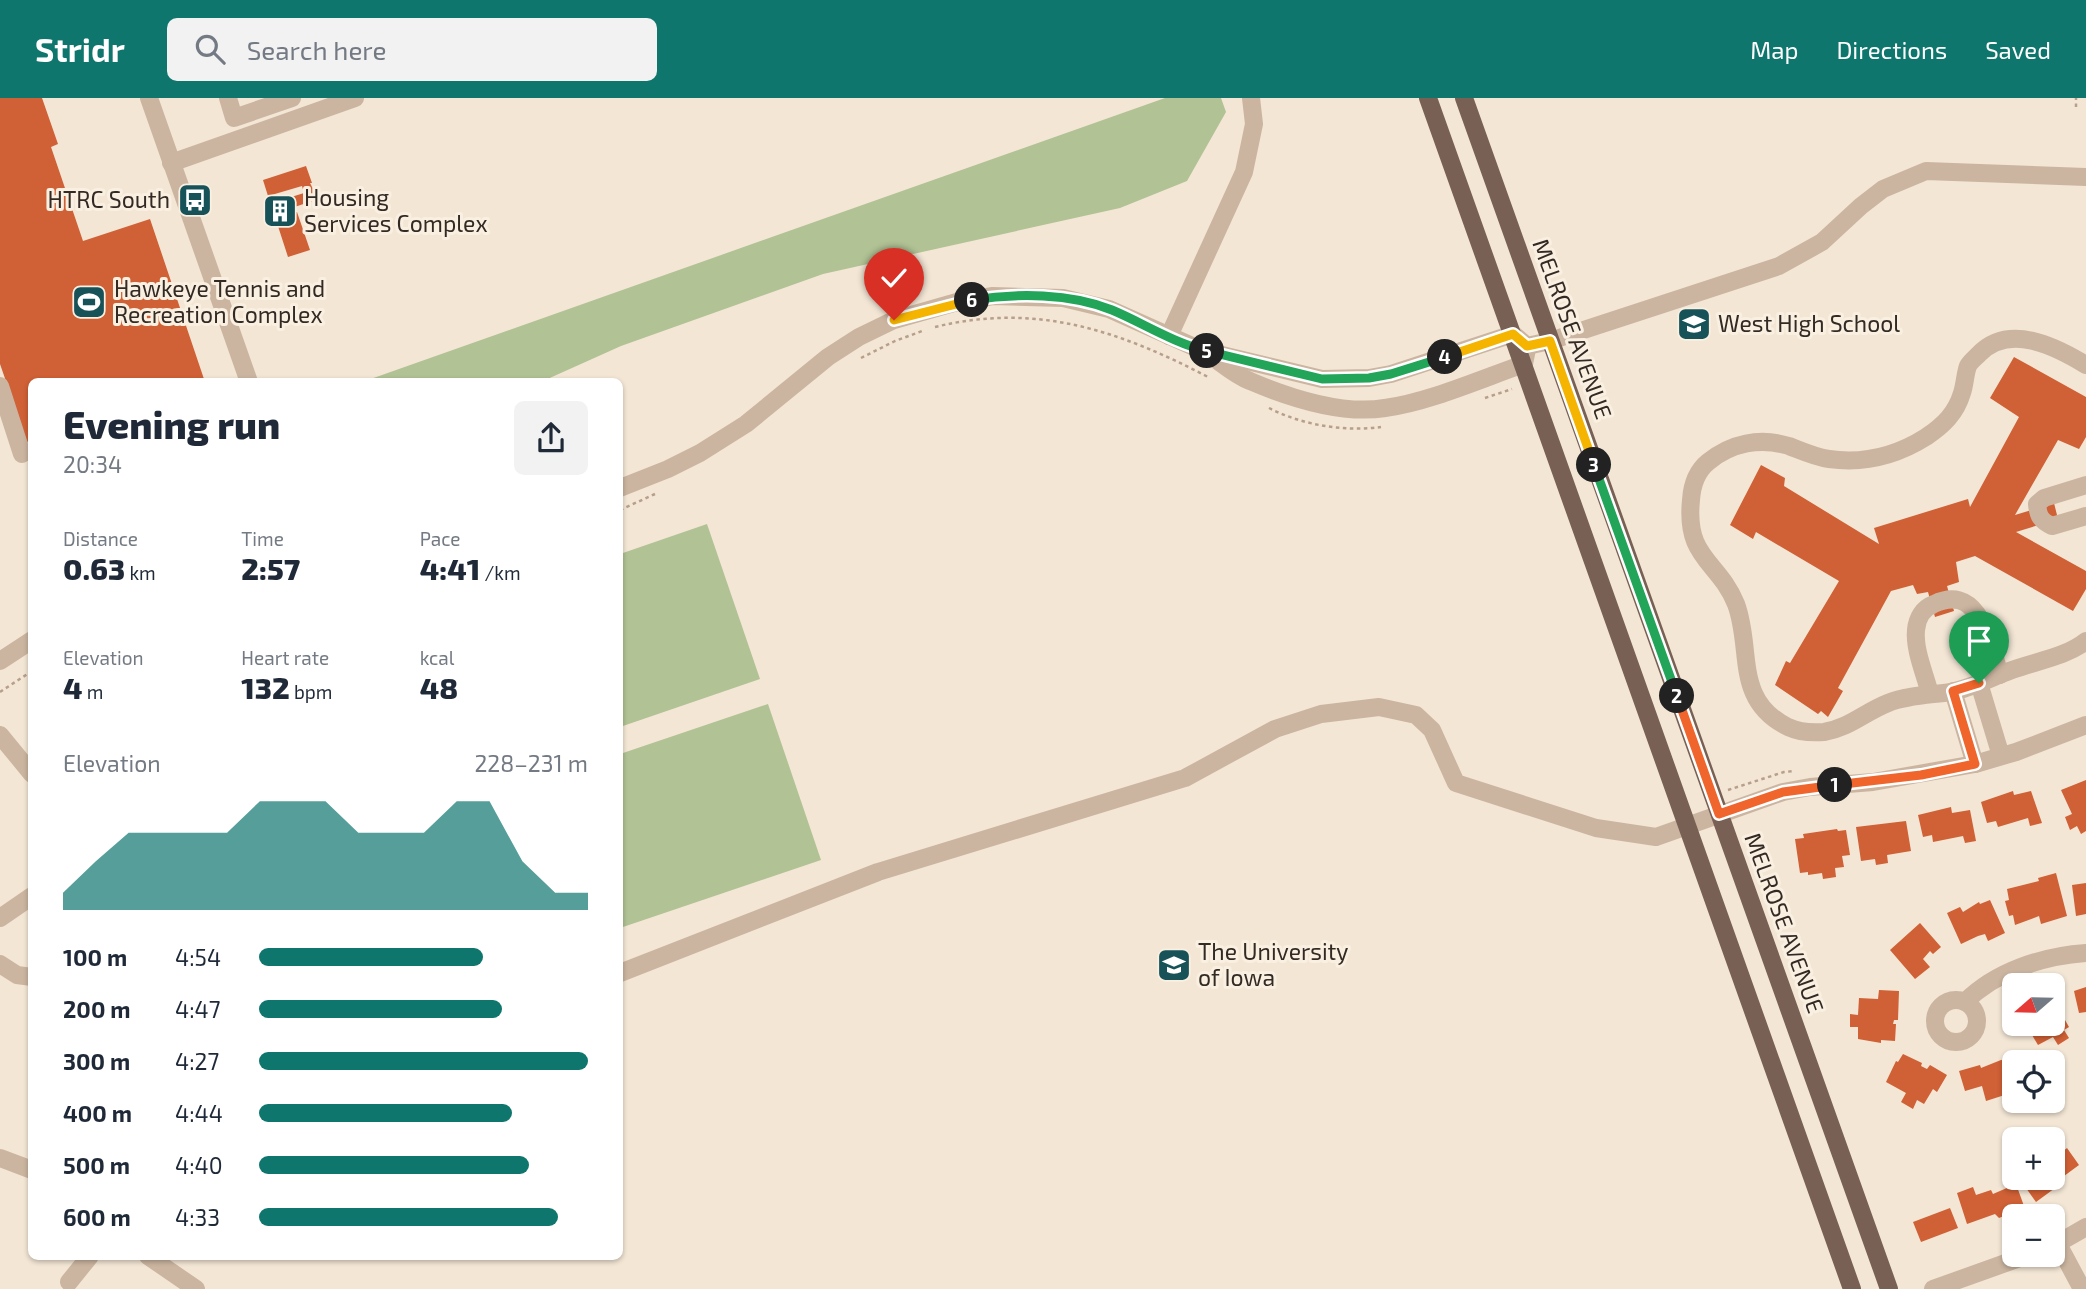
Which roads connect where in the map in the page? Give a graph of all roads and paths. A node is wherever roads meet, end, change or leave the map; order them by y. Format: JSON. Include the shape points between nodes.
{"nodes":[{"id":1,"x":149,"y":98,"type":"edge"},
{"id":2,"x":228,"y":98,"type":"edge"},
{"id":3,"x":292,"y":98,"type":"edge"},
{"id":4,"x":355,"y":98,"type":"edge"},
{"id":5,"x":1251,"y":98,"type":"edge"},
{"id":6,"x":1428,"y":98,"type":"edge"},
{"id":7,"x":1464,"y":98,"type":"edge"},
{"id":8,"x":2076,"y":98,"type":"edge"},
{"id":9,"x":2076,"y":107,"type":"dead end"},
{"id":10,"x":171,"y":163,"type":"junction"},
{"id":11,"x":2086,"y":177,"type":"edge"},
{"id":12,"x":1513,"y":334,"type":"junction"},
{"id":13,"x":1169,"y":336,"type":"junction"},
{"id":14,"x":1550,"y":341,"type":"junction"},
{"id":15,"x":1527,"y":346,"type":"junction"},
{"id":16,"x":1200,"y":350,"type":"junction"},
{"id":17,"x":851,"y":364,"type":"dead end"},
{"id":18,"x":1524,"y":364,"type":"junction"},
{"id":19,"x":2086,"y":365,"type":"edge"},
{"id":20,"x":248,"y":378,"type":"edge"},
{"id":21,"x":1211,"y":378,"type":"dead end"},
{"id":22,"x":0,"y":386,"type":"edge"},
{"id":23,"x":1514,"y":388,"type":"dead end"},
{"id":24,"x":1474,"y":402,"type":"dead end"},
{"id":25,"x":1269,"y":408,"type":"dead end"},
{"id":26,"x":1387,"y":426,"type":"dead end"},
{"id":27,"x":22,"y":454,"type":"dead end"},
{"id":28,"x":2086,"y":485,"type":"edge"},
{"id":29,"x":623,"y":487,"type":"edge"},
{"id":30,"x":659,"y":492,"type":"dead end"},
{"id":31,"x":623,"y":509,"type":"edge"},
{"id":32,"x":2086,"y":516,"type":"edge"},
{"id":33,"x":2086,"y":640,"type":"edge"},
{"id":34,"x":28,"y":643,"type":"edge"},
{"id":35,"x":0,"y":661,"type":"edge"},
{"id":36,"x":28,"y":674,"type":"edge"},
{"id":37,"x":2000,"y":675,"type":"junction"},
{"id":38,"x":1979,"y":683,"type":"junction"},
{"id":39,"x":1953,"y":691,"type":"junction"},
{"id":40,"x":0,"y":692,"type":"edge"},
{"id":41,"x":1930,"y":694,"type":"junction"},
{"id":42,"x":2086,"y":725,"type":"edge"},
{"id":43,"x":0,"y":735,"type":"edge"},
{"id":44,"x":2001,"y":756,"type":"junction"},
{"id":45,"x":1975,"y":764,"type":"junction"},
{"id":46,"x":28,"y":769,"type":"edge"},
{"id":47,"x":1798,"y":771,"type":"dead end"},
{"id":48,"x":1728,"y":790,"type":"dead end"},
{"id":49,"x":1719,"y":814,"type":"junction"},
{"id":50,"x":1686,"y":825,"type":"junction"},
{"id":51,"x":28,"y":899,"type":"edge"},
{"id":52,"x":0,"y":918,"type":"edge"},
{"id":53,"x":2086,"y":953,"type":"edge"},
{"id":54,"x":0,"y":964,"type":"edge"},
{"id":55,"x":623,"y":972,"type":"edge"},
{"id":56,"x":28,"y":976,"type":"edge"},
{"id":57,"x":1965,"y":1002,"type":"dead end"},
{"id":58,"x":0,"y":1158,"type":"edge"},
{"id":59,"x":28,"y":1168,"type":"edge"},
{"id":60,"x":2086,"y":1227,"type":"edge"},
{"id":61,"x":2065,"y":1239,"type":"edge"},
{"id":62,"x":87,"y":1260,"type":"edge"},
{"id":63,"x":154,"y":1260,"type":"edge"},
{"id":64,"x":2065,"y":1261,"type":"edge"},
{"id":65,"x":2002,"y":1264,"type":"edge"},
{"id":66,"x":69,"y":1282,"type":"dead end"},
{"id":67,"x":196,"y":1289,"type":"edge"},
{"id":68,"x":1852,"y":1289,"type":"edge"},
{"id":69,"x":1889,"y":1289,"type":"edge"},
{"id":70,"x":1933,"y":1289,"type":"edge"},
{"id":71,"x":2082,"y":1289,"type":"edge"}],
"edges":[{"from":1,"to":10,"type":"street"},
{"from":2,"to":3,"type":"street","via":[[234,118]]},
{"from":4,"to":10,"type":"street"},
{"from":5,"to":13,"type":"street","via":[[1254,124],[1244,172]]},
{"from":6,"to":12,"type":"main road"},
{"from":7,"to":14,"type":"main road","name":"MELROSE AVENUE"},
{"from":8,"to":9,"type":"path"},
{"from":10,"to":20,"type":"street"},
{"from":11,"to":14,"type":"street","via":[[1926,171],[1883,189],[1822,242],[1779,266]]},
{"from":12,"to":15,"type":"street"},
{"from":12,"to":16,"type":"street","via":[[1391,374],[1347,379],[1301,376]]},
{"from":12,"to":18,"type":"main road"},
{"from":13,"to":16,"type":"street"},
{"from":13,"to":29,"type":"street","via":[[1109,309],[1063,298],[993,296],[922,311],[894,320],[828,357],[746,424],[700,453]]},
{"from":14,"to":15,"type":"street"},
{"from":14,"to":49,"type":"main road","name":"MELROSE AVENUE"},
{"from":15,"to":18,"type":"street"},
{"from":16,"to":18,"type":"street","via":[[1248,381],[1346,410],[1407,403]]},
{"from":17,"to":21,"type":"path","via":[[927,330],[956,322],[1019,317],[1108,332]]},
{"from":18,"to":50,"type":"main road"},
{"from":19,"to":41,"type":"street","via":[[2037,341],[2011,339],[1988,344],[1969,364],[1954,414],[1892,455],[1868,460],[1827,459],[1767,441],[1723,452],[1696,475],[1690,530],[1697,548],[1734,601],[1742,622],[1750,686],[1770,715],[1788,727],[1823,732],[1845,727],[1886,704]]},
{"from":22,"to":27,"type":"street"},
{"from":23,"to":24,"type":"path"},
{"from":25,"to":26,"type":"path","via":[[1325,426]]},
{"from":28,"to":32,"type":"street","via":[[2037,504],[2043,522],[2053,526]]},
{"from":30,"to":31,"type":"path"},
{"from":33,"to":37,"type":"street","via":[[2057,656]]},
{"from":34,"to":35,"type":"street"},
{"from":36,"to":40,"type":"path"},
{"from":37,"to":38,"type":"street"},
{"from":37,"to":41,"type":"street","via":[[1975,610],[1965,601],[1948,598],[1924,610],[1916,630]]},
{"from":38,"to":39,"type":"street"},
{"from":38,"to":44,"type":"street"},
{"from":39,"to":41,"type":"street"},
{"from":39,"to":45,"type":"street"},
{"from":42,"to":44,"type":"street"},
{"from":43,"to":46,"type":"street"},
{"from":44,"to":45,"type":"street"},
{"from":45,"to":49,"type":"street","via":[[1783,792]]},
{"from":47,"to":48,"type":"path"},
{"from":49,"to":50,"type":"street"},
{"from":49,"to":69,"type":"main road","name":"MELROSE AVENUE"},
{"from":50,"to":55,"type":"street","via":[[1656,837],[1596,828],[1456,783],[1432,730],[1416,715],[1379,707],[1321,715],[1275,729],[1185,778],[878,872]]},
{"from":50,"to":68,"type":"main road"},
{"from":51,"to":52,"type":"street"},
{"from":53,"to":57,"type":"street","via":[[2000,976]]},
{"from":54,"to":56,"type":"street"},
{"from":58,"to":59,"type":"street"},
{"from":60,"to":61,"type":"street"},
{"from":62,"to":66,"type":"street"},
{"from":63,"to":67,"type":"street"},
{"from":64,"to":71,"type":"street"},
{"from":65,"to":70,"type":"street"}]}
